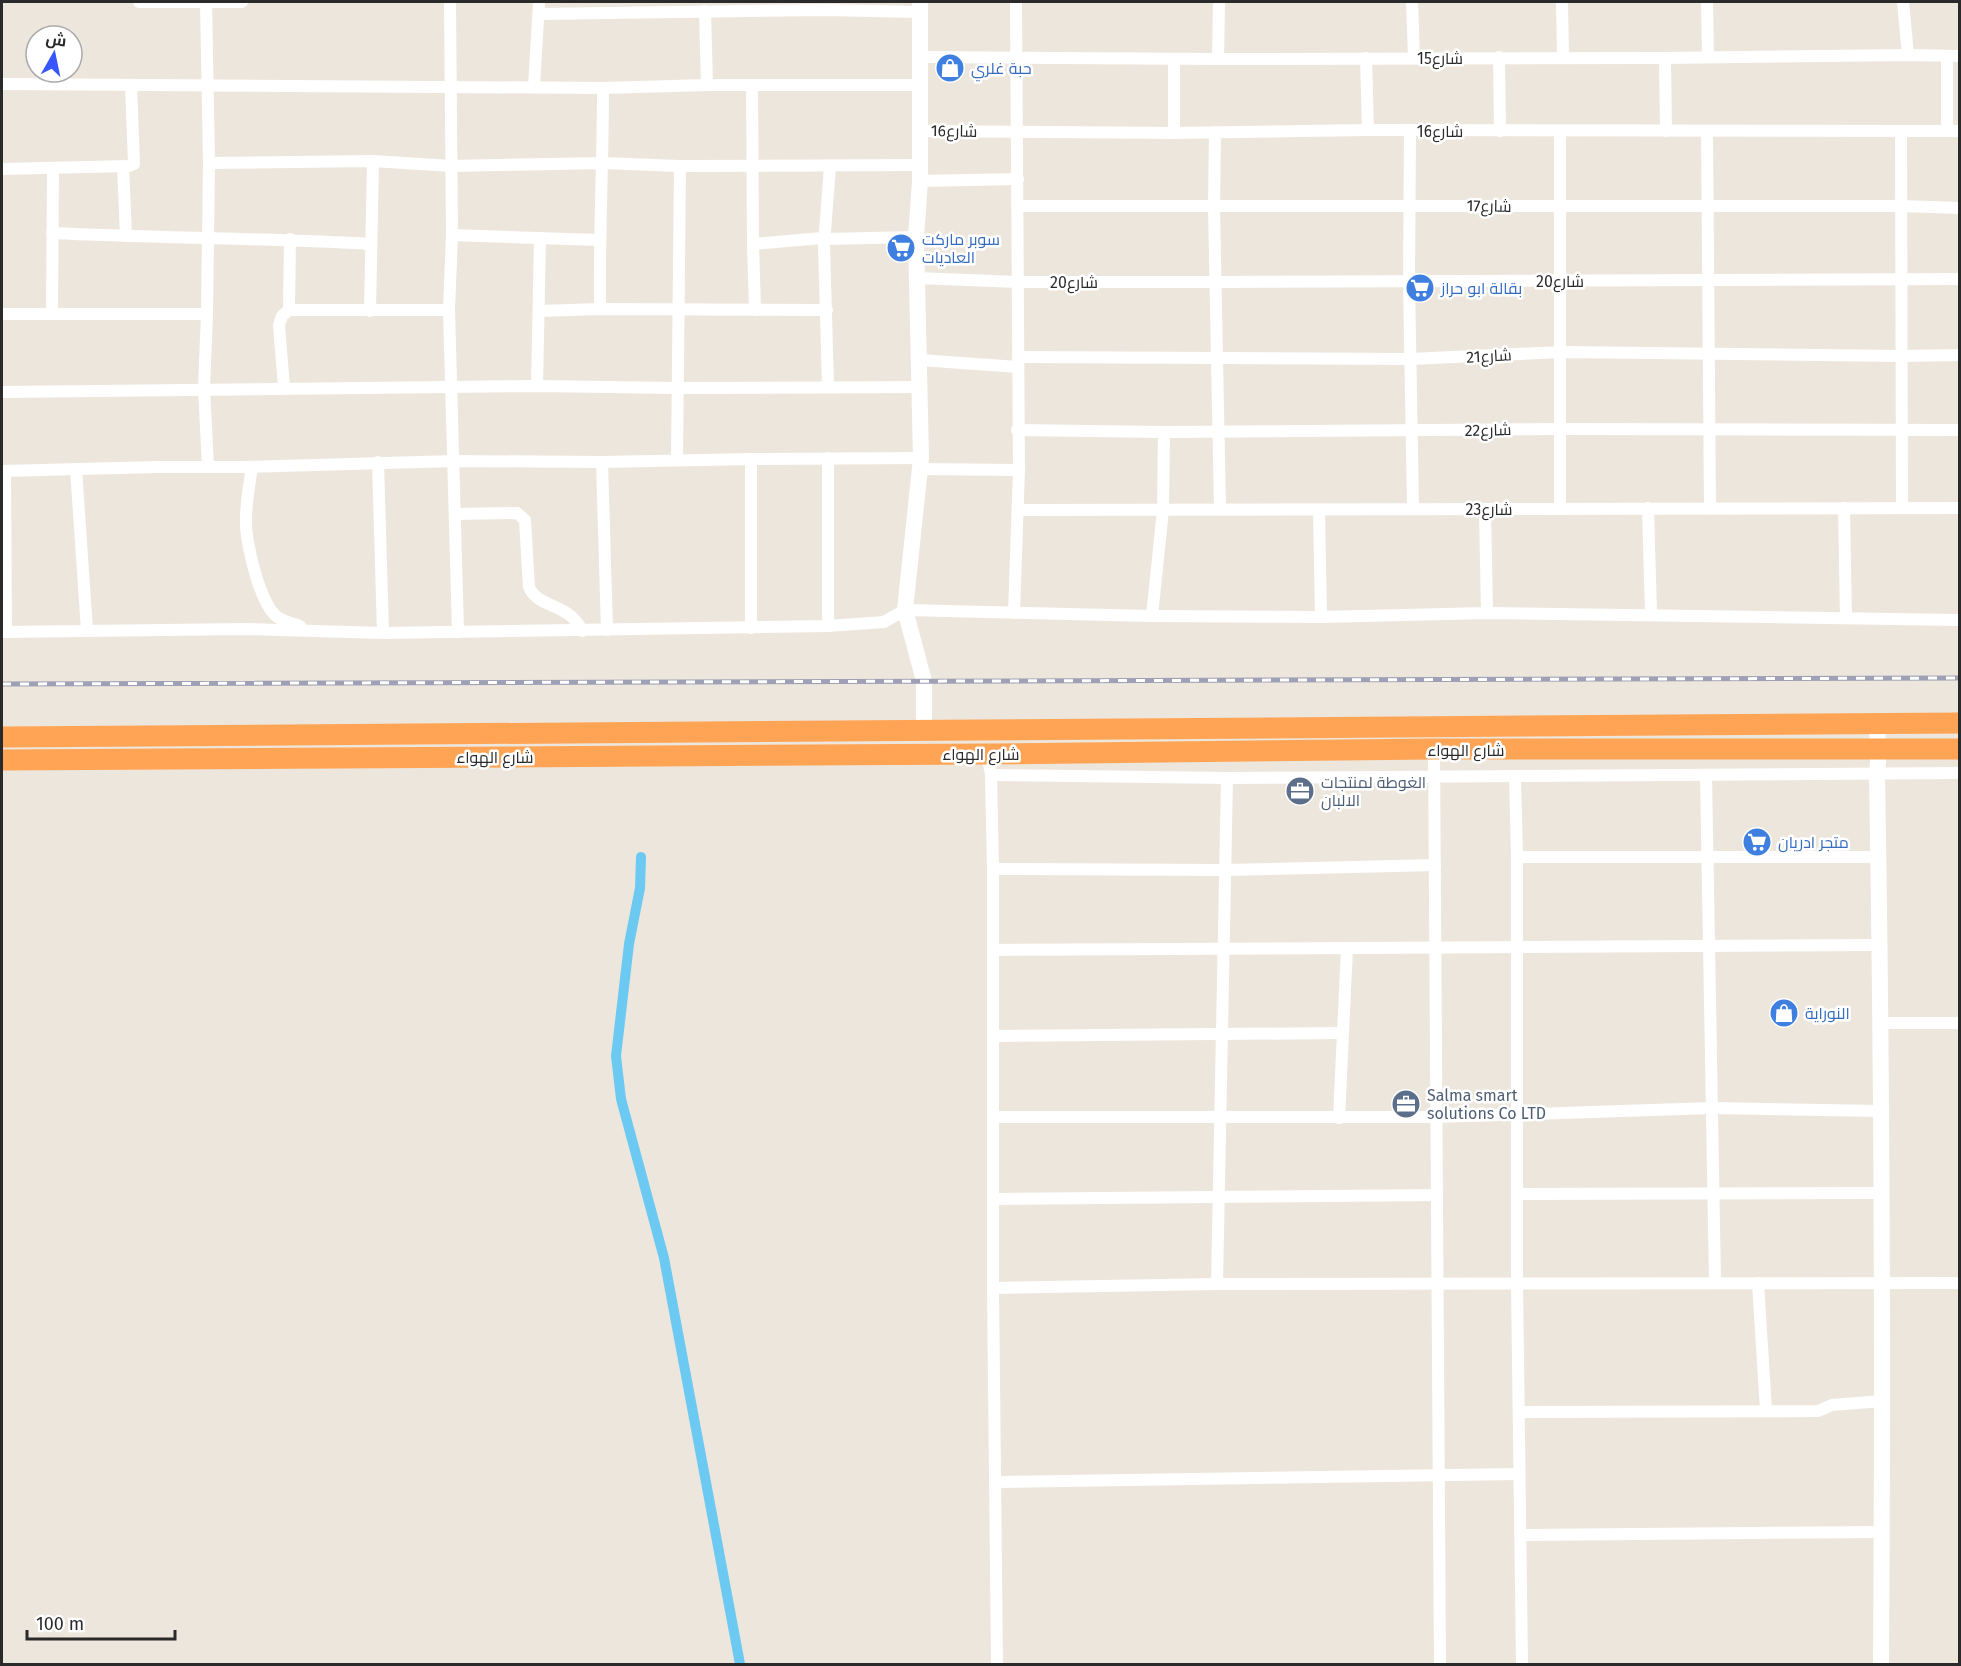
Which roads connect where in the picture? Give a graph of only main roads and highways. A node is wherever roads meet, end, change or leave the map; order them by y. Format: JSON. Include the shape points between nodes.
{"nodes":[{"id":1,"x":1959,"y":723,"type":"edge"},
{"id":2,"x":2,"y":737,"type":"edge"},
{"id":3,"x":1959,"y":749,"type":"edge"},
{"id":4,"x":2,"y":760,"type":"edge"}],
"edges":[{"from":1,"to":2,"type":"highway","name":"شارع الهواء"},
{"from":3,"to":4,"type":"highway","name":"شارع الهواء","via":[[1434,749],[989,765]]}]}
